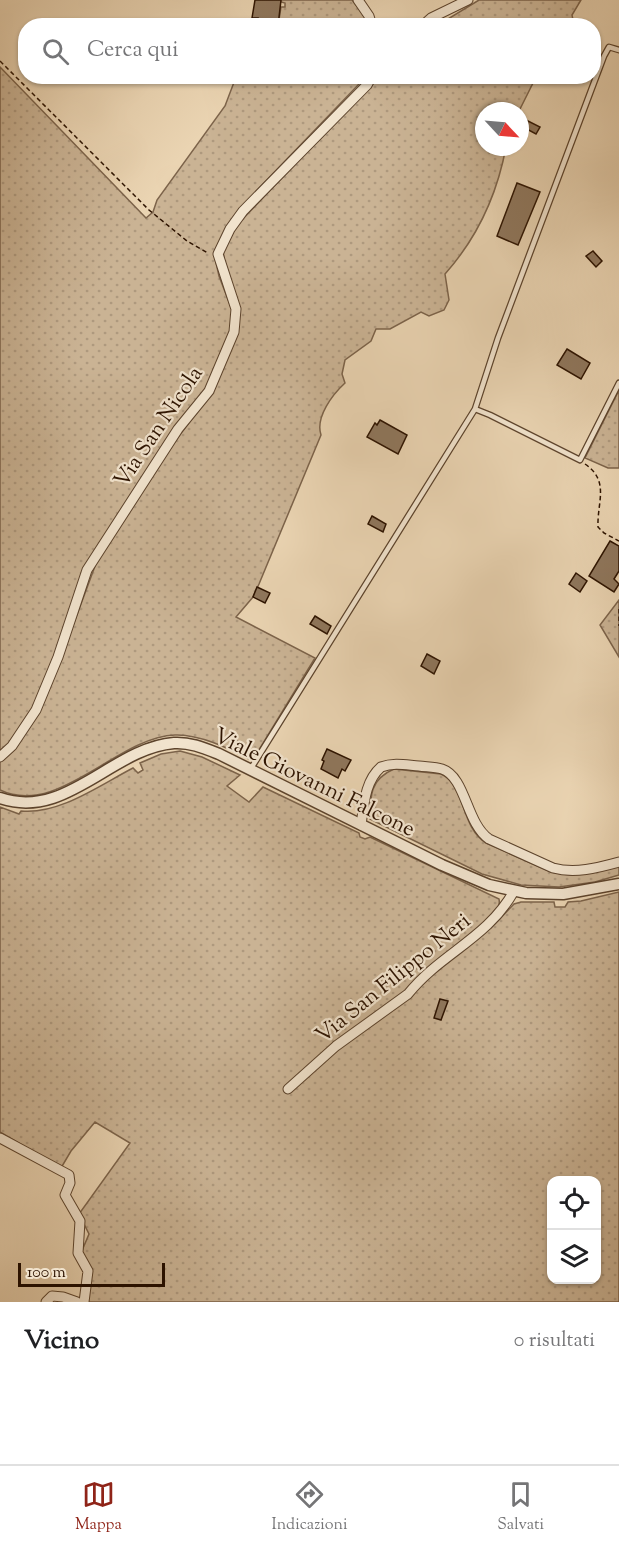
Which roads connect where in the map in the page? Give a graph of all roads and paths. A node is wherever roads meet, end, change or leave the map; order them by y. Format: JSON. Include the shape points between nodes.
{"nodes":[{"id":1,"x":358,"y":0,"type":"edge"},
{"id":2,"x":468,"y":0,"type":"edge"},
{"id":3,"x":370,"y":18,"type":"edge"},
{"id":4,"x":431,"y":18,"type":"edge"},
{"id":5,"x":619,"y":50,"type":"edge"},
{"id":6,"x":0,"y":61,"type":"edge"},
{"id":7,"x":601,"y":64,"type":"edge"},
{"id":8,"x":18,"y":79,"type":"edge"},
{"id":9,"x":23,"y":84,"type":"edge"},
{"id":10,"x":368,"y":84,"type":"edge"},
{"id":11,"x":593,"y":84,"type":"edge"},
{"id":12,"x":218,"y":254,"type":"junction"},
{"id":13,"x":619,"y":383,"type":"edge"},
{"id":14,"x":475,"y":409,"type":"junction"},
{"id":15,"x":580,"y":460,"type":"junction"},
{"id":16,"x":619,"y":541,"type":"edge"},
{"id":17,"x":619,"y":609,"type":"edge"},
{"id":18,"x":619,"y":626,"type":"edge"},
{"id":19,"x":0,"y":757,"type":"edge"},
{"id":20,"x":250,"y":770,"type":"junction"},
{"id":21,"x":0,"y":798,"type":"edge"},
{"id":22,"x":361,"y":825,"type":"junction"},
{"id":23,"x":619,"y":862,"type":"edge"},
{"id":24,"x":619,"y":884,"type":"edge"},
{"id":25,"x":514,"y":891,"type":"junction"},
{"id":26,"x":288,"y":1089,"type":"dead end"},
{"id":27,"x":0,"y":1138,"type":"edge"},
{"id":28,"x":46,"y":1302,"type":"edge"},
{"id":29,"x":77,"y":1302,"type":"edge"},
{"id":30,"x":84,"y":1302,"type":"edge"}],
"edges":[{"from":1,"to":3,"type":"street"},
{"from":2,"to":4,"type":"street"},
{"from":5,"to":7,"type":"lane","via":[[609,47]]},
{"from":6,"to":8,"type":"path"},
{"from":9,"to":12,"type":"path","via":[[149,210],[187,241],[207,253]]},
{"from":10,"to":12,"type":"street","via":[[243,212]]},
{"from":11,"to":14,"type":"lane"},
{"from":12,"to":19,"type":"street","name":"Via San Nicola","via":[[236,309],[234,332],[209,391],[178,429],[87,570],[36,710]]},
{"from":13,"to":15,"type":"lane"},
{"from":14,"to":15,"type":"lane"},
{"from":14,"to":20,"type":"lane"},
{"from":15,"to":16,"type":"path","via":[[599,478],[597,527]]},
{"from":17,"to":18,"type":"path"},
{"from":20,"to":21,"type":"street","name":"Viale Giovanni Falcone","via":[[206,748],[176,743],[154,747],[53,799],[21,803]]},
{"from":20,"to":22,"type":"street","name":"Viale Giovanni Falcone"},
{"from":22,"to":23,"type":"street","via":[[364,798],[381,767],[400,764],[442,769],[457,783],[474,824],[489,839],[564,871]]},
{"from":22,"to":25,"type":"street","name":"Viale Giovanni Falcone","via":[[474,880]]},
{"from":24,"to":25,"type":"street","name":"Viale Giovanni Falcone","via":[[563,894]]},
{"from":25,"to":26,"type":"street","name":"Via San Filippo Neri","via":[[504,908],[475,938],[426,975],[408,994],[336,1046]]},
{"from":27,"to":30,"type":"street","via":[[69,1175],[65,1195],[80,1221],[78,1253],[88,1271]]},
{"from":28,"to":29,"type":"street","via":[[52,1296]]}]}
